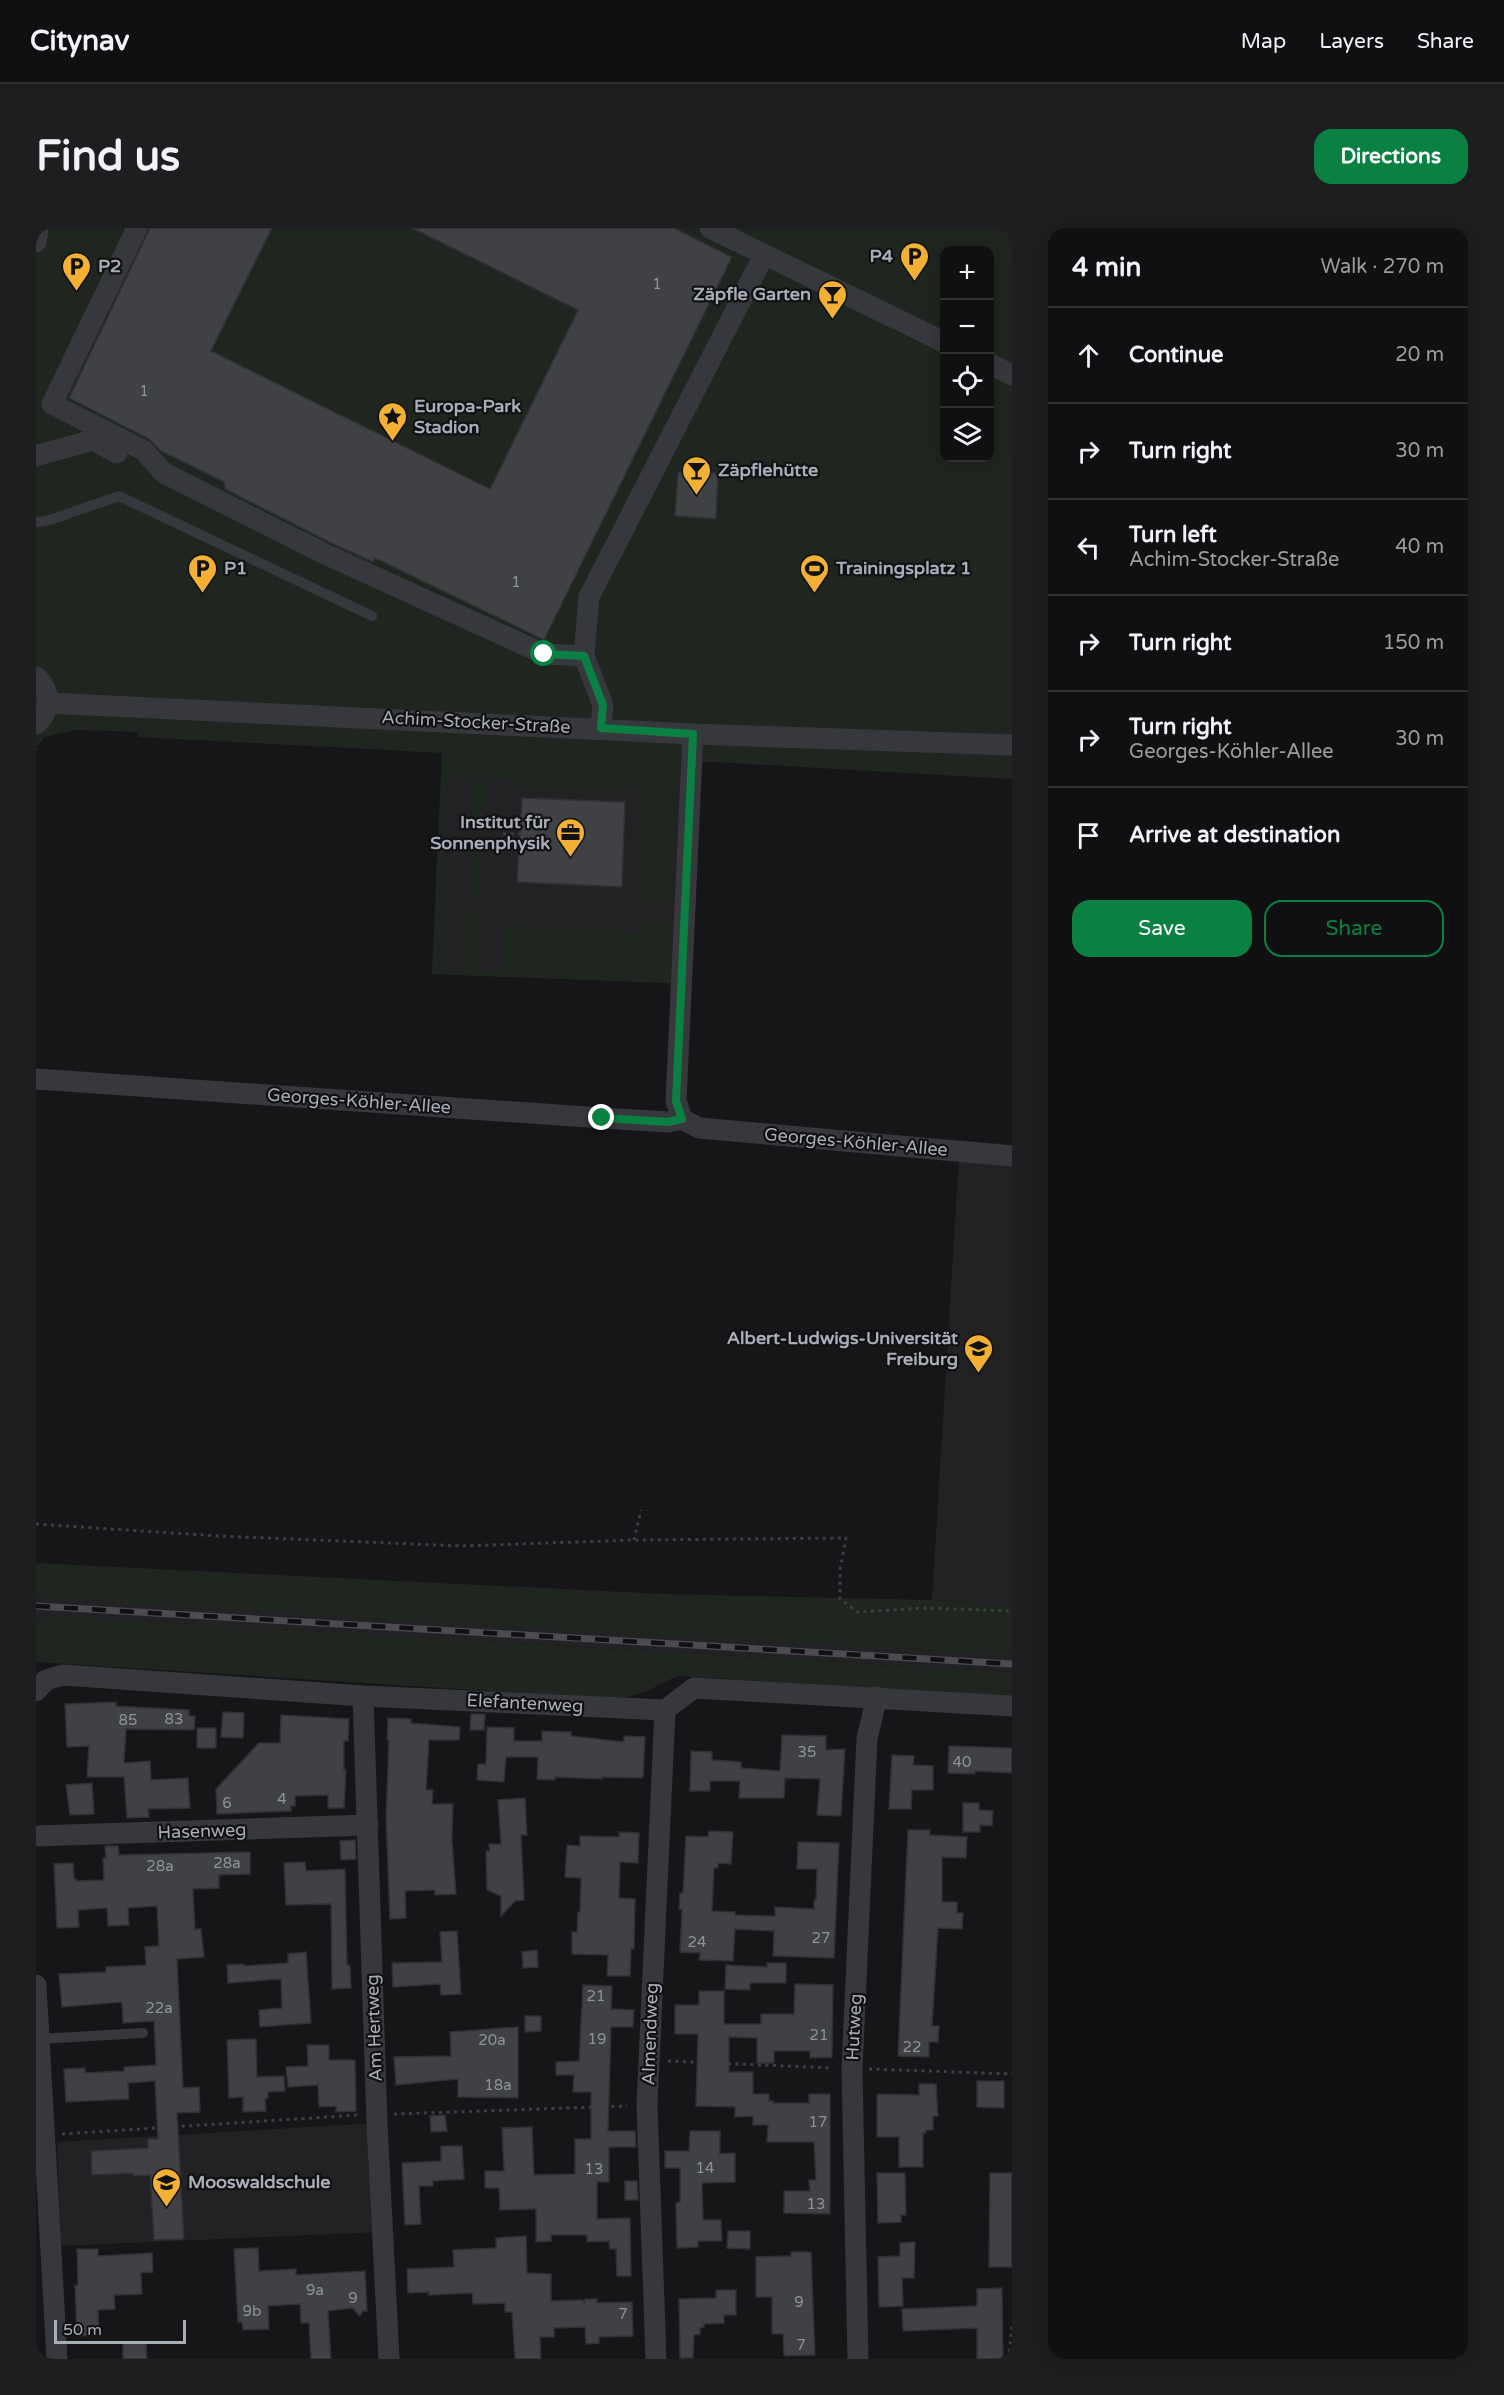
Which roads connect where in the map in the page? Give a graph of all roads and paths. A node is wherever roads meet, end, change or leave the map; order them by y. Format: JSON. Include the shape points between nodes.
{"nodes":[{"id":1,"x":38,"y":228,"type":"edge"},
{"id":2,"x":137,"y":228,"type":"edge"},
{"id":3,"x":710,"y":228,"type":"edge"},
{"id":4,"x":36,"y":242,"type":"edge"},
{"id":5,"x":764,"y":255,"type":"junction"},
{"id":6,"x":940,"y":340,"type":"edge"},
{"id":7,"x":994,"y":366,"type":"edge"},
{"id":8,"x":1012,"y":375,"type":"edge"},
{"id":9,"x":36,"y":456,"type":"edge"},
{"id":10,"x":164,"y":473,"type":"junction"},
{"id":11,"x":36,"y":522,"type":"edge"},
{"id":12,"x":372,"y":616,"type":"dead end"},
{"id":13,"x":584,"y":656,"type":"junction"},
{"id":14,"x":36,"y":677,"type":"edge"},
{"id":15,"x":48,"y":703,"type":"junction"},
{"id":16,"x":36,"y":724,"type":"edge"},
{"id":17,"x":601,"y":728,"type":"junction"},
{"id":18,"x":693,"y":734,"type":"junction"},
{"id":19,"x":1012,"y":745,"type":"edge"},
{"id":20,"x":503,"y":834,"type":"dead end"},
{"id":21,"x":519,"y":834,"type":"dead end"},
{"id":22,"x":36,"y":1079,"type":"edge"},
{"id":23,"x":691,"y":1123,"type":"junction"},
{"id":24,"x":1012,"y":1156,"type":"edge"},
{"id":25,"x":641,"y":1510,"type":"dead end"},
{"id":26,"x":36,"y":1524,"type":"edge"},
{"id":27,"x":634,"y":1540,"type":"junction"},
{"id":28,"x":1012,"y":1611,"type":"edge"},
{"id":29,"x":36,"y":1690,"type":"edge"},
{"id":30,"x":363,"y":1696,"type":"junction"},
{"id":31,"x":877,"y":1697,"type":"junction"},
{"id":32,"x":1012,"y":1706,"type":"edge"},
{"id":33,"x":665,"y":1710,"type":"junction"},
{"id":34,"x":368,"y":1825,"type":"junction"},
{"id":35,"x":36,"y":1836,"type":"edge"},
{"id":36,"x":36,"y":1985,"type":"edge"},
{"id":37,"x":144,"y":2033,"type":"dead end"},
{"id":38,"x":39,"y":2038,"type":"junction"},
{"id":39,"x":649,"y":2060,"type":"junction"},
{"id":40,"x":852,"y":2069,"type":"junction"},
{"id":41,"x":1012,"y":2074,"type":"edge"},
{"id":42,"x":647,"y":2105,"type":"junction"},
{"id":43,"x":377,"y":2114,"type":"junction"},
{"id":44,"x":44,"y":2135,"type":"junction"},
{"id":45,"x":1012,"y":2326,"type":"edge"},
{"id":46,"x":57,"y":2359,"type":"edge"},
{"id":47,"x":389,"y":2359,"type":"edge"},
{"id":48,"x":656,"y":2359,"type":"edge"},
{"id":49,"x":858,"y":2359,"type":"edge"},
{"id":50,"x":1011,"y":2359,"type":"edge"}],
"edges":[{"from":1,"to":4,"type":"street"},
{"from":2,"to":10,"type":"street","via":[[45,407],[143,450]]},
{"from":3,"to":5,"type":"street"},
{"from":5,"to":6,"type":"street"},
{"from":5,"to":13,"type":"street","via":[[589,597]]},
{"from":7,"to":8,"type":"street"},
{"from":9,"to":10,"type":"street","via":[[93,440]]},
{"from":10,"to":13,"type":"street","via":[[326,561],[544,654]]},
{"from":11,"to":12,"type":"lane","via":[[119,496]]},
{"from":13,"to":17,"type":"street","via":[[603,705]]},
{"from":14,"to":15,"type":"street","via":[[46,690]]},
{"from":15,"to":16,"type":"street"},
{"from":15,"to":17,"type":"street","name":"Achim-Stocker-Straße"},
{"from":17,"to":18,"type":"street","name":"Achim-Stocker-Straße"},
{"from":18,"to":19,"type":"street","name":"Achim-Stocker-Straße"},
{"from":18,"to":23,"type":"street","via":[[676,1101]]},
{"from":20,"to":21,"type":"path"},
{"from":22,"to":23,"type":"street","name":"Georges-Köhler-Allee"},
{"from":23,"to":24,"type":"street","name":"Georges-Köhler-Allee"},
{"from":25,"to":27,"type":"path"},
{"from":26,"to":27,"type":"path","via":[[462,1546]]},
{"from":27,"to":28,"type":"path","via":[[846,1538],[840,1599],[858,1612],[926,1608]]},
{"from":29,"to":30,"type":"street","name":"Elefantenweg","via":[[46,1680],[63,1675]]},
{"from":30,"to":33,"type":"street","name":"Elefantenweg"},
{"from":30,"to":34,"type":"street","name":"Am Hertweg"},
{"from":31,"to":32,"type":"street"},
{"from":31,"to":33,"type":"street","via":[[694,1689]]},
{"from":31,"to":40,"type":"street","name":"Hutweg","via":[[867,1738]]},
{"from":33,"to":39,"type":"street","name":"Almendweg"},
{"from":34,"to":35,"type":"street","name":"Hasenweg"},
{"from":34,"to":43,"type":"street","name":"Am Hertweg"},
{"from":36,"to":38,"type":"street"},
{"from":37,"to":38,"type":"lane"},
{"from":38,"to":44,"type":"street"},
{"from":39,"to":40,"type":"path"},
{"from":39,"to":42,"type":"street","name":"Almendweg"},
{"from":40,"to":41,"type":"path"},
{"from":40,"to":49,"type":"street","name":"Hutweg"},
{"from":42,"to":43,"type":"path"},
{"from":42,"to":48,"type":"street","name":"Almendweg"},
{"from":43,"to":44,"type":"path"},
{"from":43,"to":47,"type":"street","name":"Am Hertweg"},
{"from":44,"to":46,"type":"street"},
{"from":45,"to":50,"type":"path"}]}
